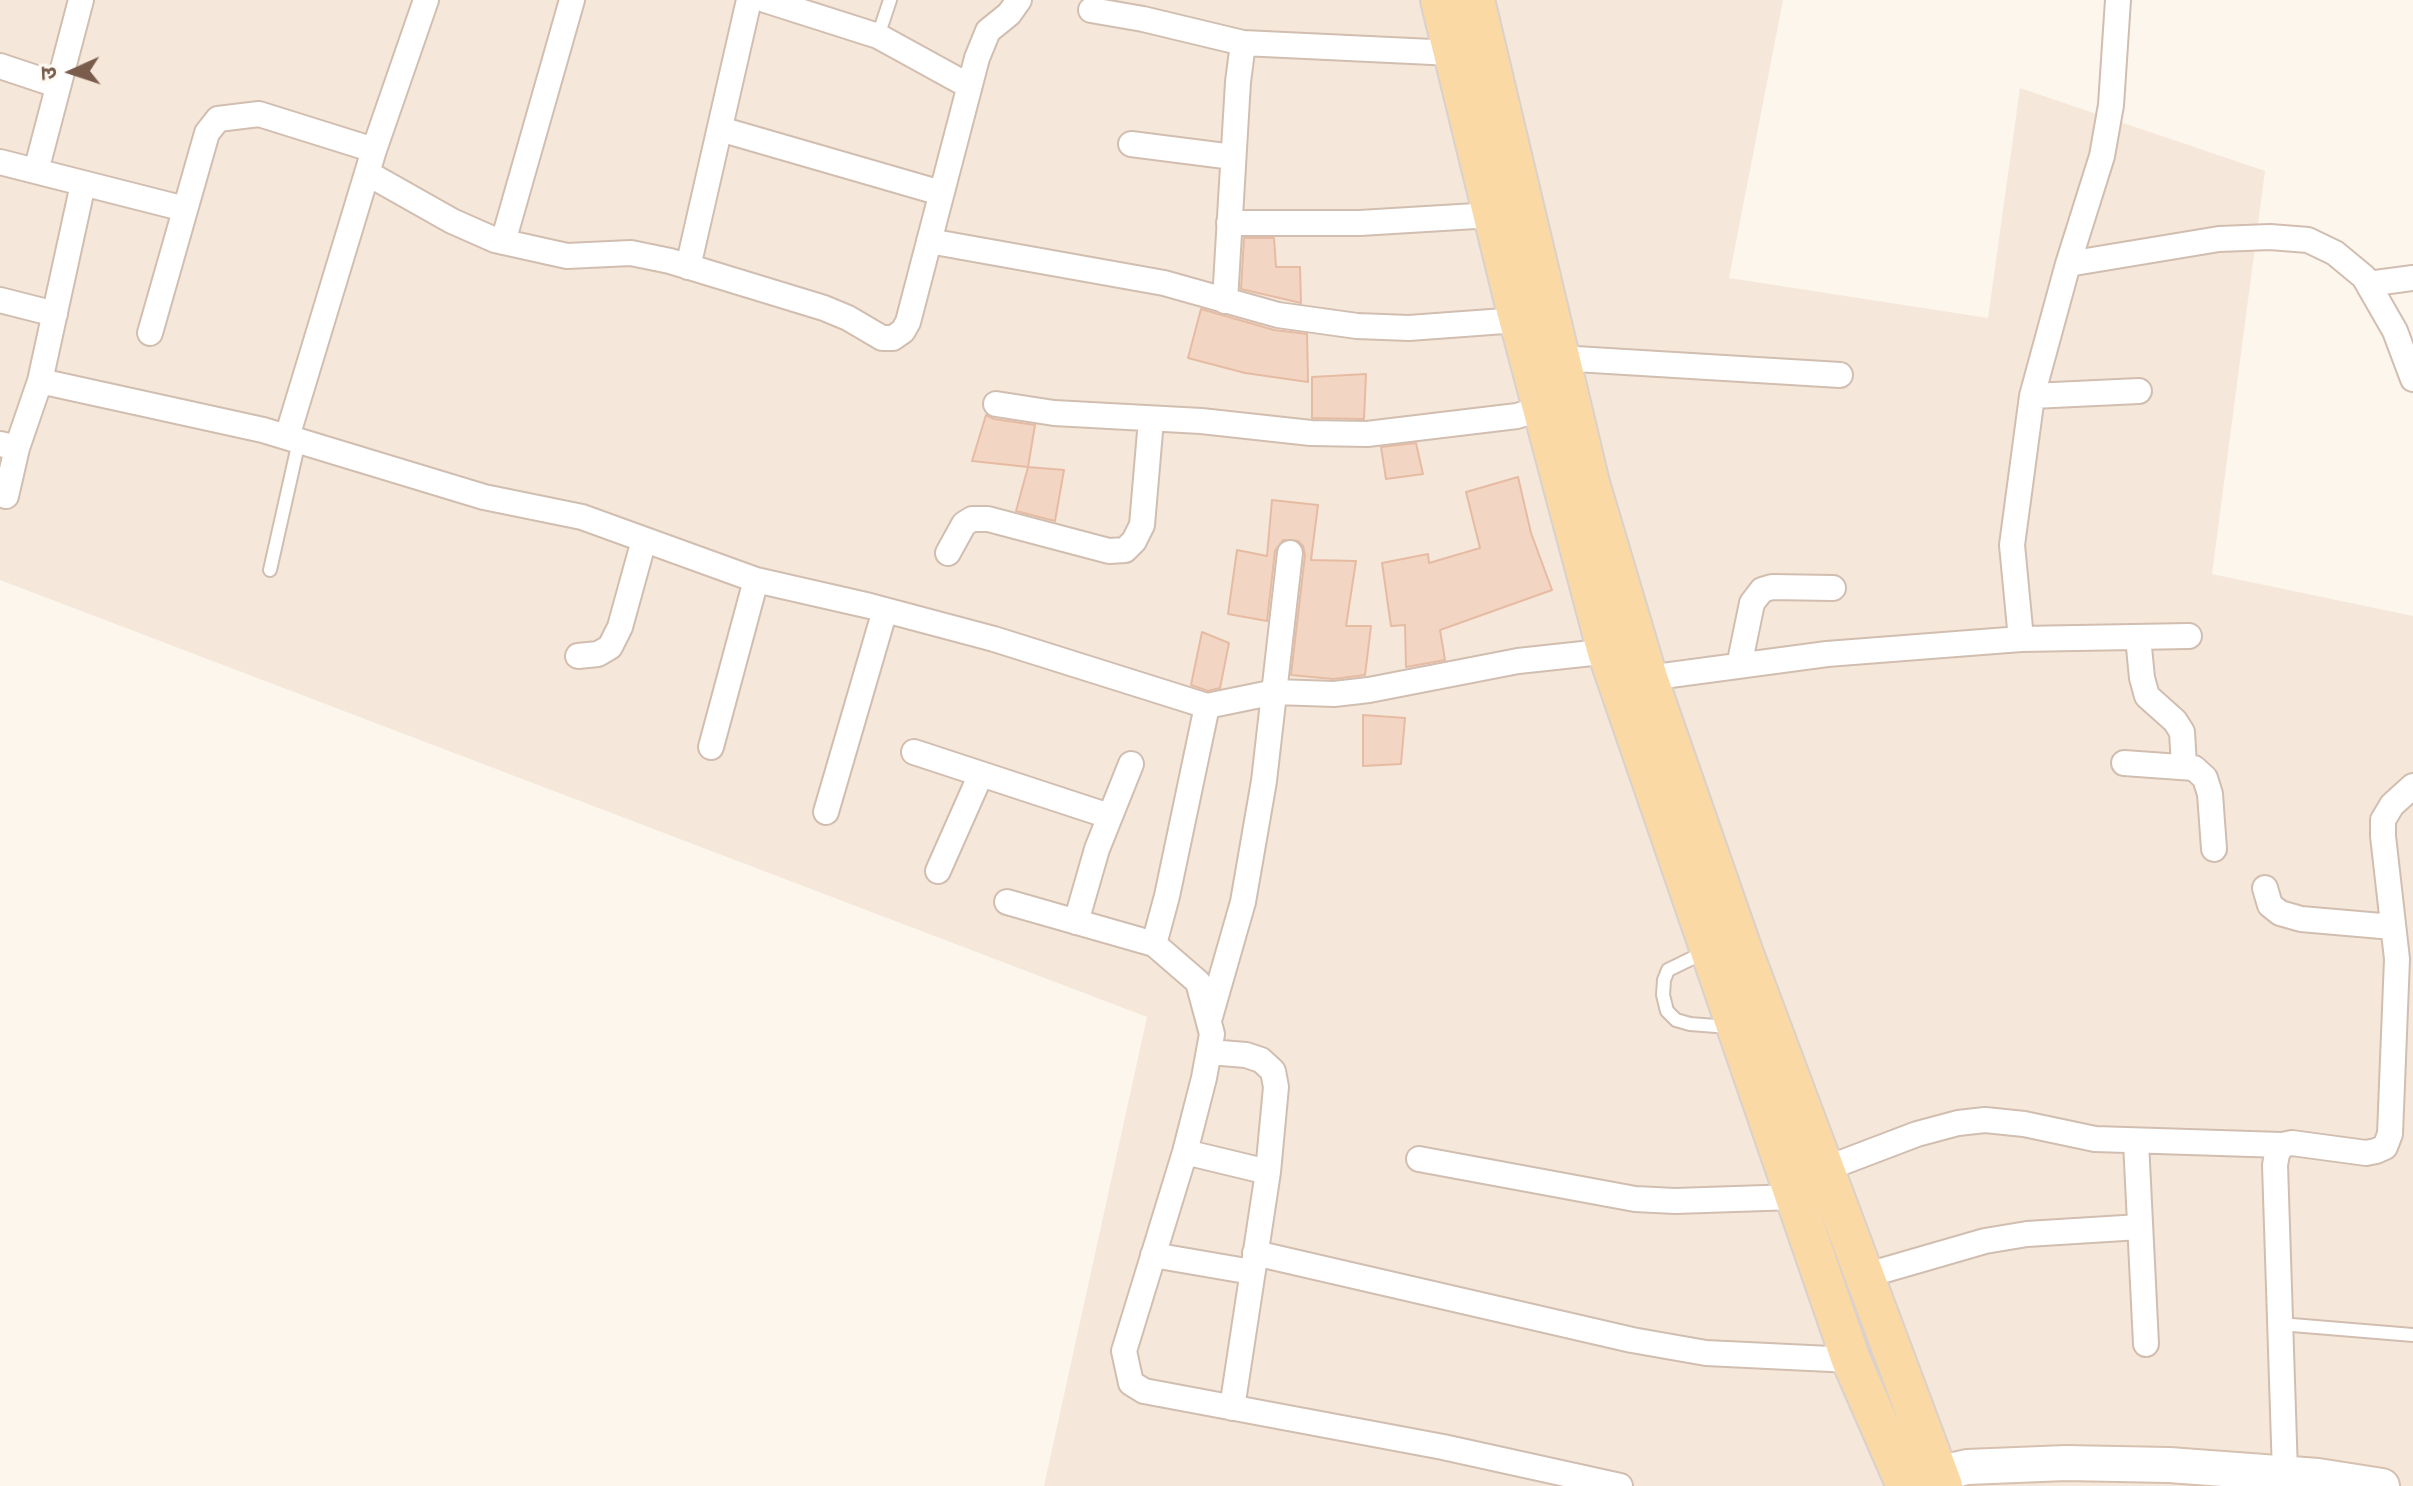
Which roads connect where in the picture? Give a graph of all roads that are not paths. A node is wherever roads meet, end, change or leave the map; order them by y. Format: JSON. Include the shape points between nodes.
{"nodes":[{"id":1,"x":81,"y":0,"type":"edge"},
{"id":2,"x":426,"y":0,"type":"edge"},
{"id":3,"x":572,"y":0,"type":"edge"},
{"id":4,"x":749,"y":0,"type":"edge"},
{"id":5,"x":765,"y":0,"type":"edge"},
{"id":6,"x":890,"y":0,"type":"edge"},
{"id":7,"x":1019,"y":0,"type":"edge"},
{"id":8,"x":1440,"y":0,"type":"edge"},
{"id":9,"x":1475,"y":0,"type":"edge"},
{"id":10,"x":2118,"y":0,"type":"edge"},
{"id":11,"x":1091,"y":10,"type":"dead end"},
{"id":12,"x":878,"y":36,"type":"junction"},
{"id":13,"x":1243,"y":43,"type":"junction"},
{"id":14,"x":1453,"y":53,"type":"junction"},
{"id":15,"x":0,"y":66,"type":"edge"},
{"id":16,"x":57,"y":85,"type":"junction"},
{"id":17,"x":969,"y":86,"type":"junction"},
{"id":18,"x":720,"y":129,"type":"junction"},
{"id":19,"x":1131,"y":144,"type":"dead end"},
{"id":20,"x":374,"y":150,"type":"junction"},
{"id":21,"x":1233,"y":157,"type":"junction"},
{"id":22,"x":0,"y":162,"type":"edge"},
{"id":23,"x":36,"y":171,"type":"junction"},
{"id":24,"x":367,"y":173,"type":"junction"},
{"id":25,"x":83,"y":184,"type":"junction"},
{"id":26,"x":941,"y":193,"type":"junction"},
{"id":27,"x":185,"y":209,"type":"junction"},
{"id":28,"x":1492,"y":215,"type":"junction"},
{"id":29,"x":1229,"y":223,"type":"junction"},
{"id":30,"x":929,"y":241,"type":"junction"},
{"id":31,"x":503,"y":242,"type":"junction"},
{"id":32,"x":2068,"y":264,"type":"junction"},
{"id":33,"x":688,"y":267,"type":"junction"},
{"id":34,"x":2413,"y":278,"type":"edge"},
{"id":35,"x":2368,"y":284,"type":"junction"},
{"id":36,"x":0,"y":300,"type":"edge"},
{"id":37,"x":1225,"y":301,"type":"junction"},
{"id":38,"x":1526,"y":311,"type":"junction"},
{"id":39,"x":55,"y":314,"type":"junction"},
{"id":40,"x":150,"y":333,"type":"dead end"},
{"id":41,"x":1559,"y":358,"type":"junction"},
{"id":42,"x":1840,"y":375,"type":"dead end"},
{"id":43,"x":2413,"y":379,"type":"edge"},
{"id":44,"x":40,"y":381,"type":"junction"},
{"id":45,"x":2139,"y":391,"type":"dead end"},
{"id":46,"x":2032,"y":396,"type":"junction"},
{"id":47,"x":996,"y":404,"type":"dead end"},
{"id":48,"x":1542,"y":408,"type":"junction"},
{"id":49,"x":1151,"y":420,"type":"junction"},
{"id":50,"x":293,"y":439,"type":"junction"},
{"id":51,"x":9,"y":446,"type":"edge"},
{"id":52,"x":6,"y":496,"type":"dead end"},
{"id":53,"x":644,"y":540,"type":"junction"},
{"id":54,"x":948,"y":553,"type":"dead end"},
{"id":55,"x":1290,"y":553,"type":"dead end"},
{"id":56,"x":270,"y":570,"type":"dead end"},
{"id":57,"x":756,"y":580,"type":"junction"},
{"id":58,"x":1833,"y":588,"type":"dead end"},
{"id":59,"x":885,"y":610,"type":"junction"},
{"id":60,"x":2189,"y":636,"type":"dead end"},
{"id":61,"x":2138,"y":637,"type":"junction"},
{"id":62,"x":2021,"y":639,"type":"junction"},
{"id":63,"x":578,"y":656,"type":"dead end"},
{"id":64,"x":1631,"y":659,"type":"junction"},
{"id":65,"x":1739,"y":666,"type":"junction"},
{"id":66,"x":1275,"y":692,"type":"junction"},
{"id":67,"x":1207,"y":706,"type":"junction"},
{"id":68,"x":711,"y":747,"type":"dead end"},
{"id":69,"x":914,"y":752,"type":"dead end"},
{"id":70,"x":2124,"y":763,"type":"dead end"},
{"id":71,"x":1131,"y":764,"type":"dead end"},
{"id":72,"x":2184,"y":766,"type":"junction"},
{"id":73,"x":981,"y":774,"type":"junction"},
{"id":74,"x":2413,"y":786,"type":"edge"},
{"id":75,"x":826,"y":812,"type":"dead end"},
{"id":76,"x":1109,"y":816,"type":"junction"},
{"id":77,"x":2214,"y":849,"type":"dead end"},
{"id":78,"x":938,"y":871,"type":"dead end"},
{"id":79,"x":2265,"y":888,"type":"dead end"},
{"id":80,"x":1007,"y":902,"type":"dead end"},
{"id":81,"x":1076,"y":922,"type":"junction"},
{"id":82,"x":2393,"y":927,"type":"junction"},
{"id":83,"x":1717,"y":941,"type":"junction"},
{"id":84,"x":1154,"y":944,"type":"junction"},
{"id":85,"x":1209,"y":1019,"type":"junction"},
{"id":86,"x":1736,"y":1027,"type":"junction"},
{"id":87,"x":1209,"y":1052,"type":"junction"},
{"id":88,"x":2136,"y":1142,"type":"junction"},
{"id":89,"x":2282,"y":1145,"type":"junction"},
{"id":90,"x":1185,"y":1152,"type":"junction"},
{"id":91,"x":1419,"y":1159,"type":"dead end"},
{"id":92,"x":1825,"y":1169,"type":"junction"},
{"id":93,"x":1268,"y":1172,"type":"junction"},
{"id":94,"x":1795,"y":1197,"type":"junction"},
{"id":95,"x":2140,"y":1227,"type":"junction"},
{"id":96,"x":1153,"y":1255,"type":"junction"},
{"id":97,"x":1254,"y":1262,"type":"junction"},
{"id":98,"x":1864,"y":1276,"type":"junction"},
{"id":99,"x":2280,"y":1324,"type":"junction"},
{"id":100,"x":2413,"y":1335,"type":"edge"},
{"id":101,"x":2146,"y":1344,"type":"dead end"},
{"id":102,"x":1851,"y":1360,"type":"junction"},
{"id":103,"x":1232,"y":1408,"type":"junction"},
{"id":104,"x":2285,"y":1473,"type":"junction"},
{"id":105,"x":2160,"y":1475,"type":"edge"},
{"id":106,"x":1923,"y":1482,"type":"edge"},
{"id":107,"x":2328,"y":1482,"type":"edge"},
{"id":108,"x":1620,"y":1486,"type":"edge"},
{"id":109,"x":2382,"y":1486,"type":"edge"}],
"edges":[{"from":1,"to":16,"type":"street"},
{"from":2,"to":20,"type":"street"},
{"from":3,"to":31,"type":"street"},
{"from":4,"to":18,"type":"street"},
{"from":5,"to":12,"type":"street"},
{"from":6,"to":12,"type":"lane"},
{"from":7,"to":17,"type":"street","via":[[988,31]]},
{"from":8,"to":14,"type":"main road"},
{"from":9,"to":38,"type":"main road"},
{"from":10,"to":32,"type":"street","via":[[2104,143]]},
{"from":11,"to":13,"type":"street"},
{"from":12,"to":17,"type":"street"},
{"from":13,"to":14,"type":"street"},
{"from":13,"to":21,"type":"street"},
{"from":14,"to":28,"type":"main road"},
{"from":15,"to":16,"type":"street"},
{"from":16,"to":23,"type":"street"},
{"from":17,"to":26,"type":"street"},
{"from":18,"to":26,"type":"street"},
{"from":18,"to":33,"type":"street"},
{"from":19,"to":21,"type":"street"},
{"from":20,"to":24,"type":"street"},
{"from":20,"to":27,"type":"street","via":[[259,114],[218,119],[207,133]]},
{"from":21,"to":29,"type":"street"},
{"from":22,"to":23,"type":"street"},
{"from":23,"to":25,"type":"street"},
{"from":24,"to":31,"type":"street","via":[[452,221]]},
{"from":24,"to":50,"type":"street"},
{"from":25,"to":27,"type":"street"},
{"from":25,"to":39,"type":"street"},
{"from":26,"to":30,"type":"street"},
{"from":27,"to":40,"type":"street"},
{"from":28,"to":29,"type":"street"},
{"from":28,"to":38,"type":"main road"},
{"from":29,"to":37,"type":"street"},
{"from":30,"to":33,"type":"street","via":[[908,322],[893,338],[882,338],[824,308]]},
{"from":30,"to":37,"type":"street","via":[[1164,283]]},
{"from":31,"to":33,"type":"street","via":[[567,256],[631,253]]},
{"from":32,"to":35,"type":"street","via":[[2219,239],[2270,237],[2308,240],[2335,253]]},
{"from":32,"to":46,"type":"street"},
{"from":34,"to":35,"type":"street"},
{"from":35,"to":43,"type":"street","via":[[2395,331]]},
{"from":36,"to":39,"type":"street"},
{"from":37,"to":38,"type":"street","via":[[1278,315],[1409,328]]},
{"from":38,"to":41,"type":"main road"},
{"from":38,"to":48,"type":"main road"},
{"from":39,"to":44,"type":"street"},
{"from":41,"to":42,"type":"street"},
{"from":41,"to":64,"type":"main road"},
{"from":44,"to":50,"type":"street"},
{"from":44,"to":51,"type":"street"},
{"from":45,"to":46,"type":"street"},
{"from":46,"to":62,"type":"street","via":[[2012,545]]},
{"from":47,"to":49,"type":"street"},
{"from":48,"to":49,"type":"street","via":[[1517,416],[1367,434]]},
{"from":48,"to":64,"type":"main road"},
{"from":49,"to":54,"type":"street","via":[[1142,525],[1125,550],[1109,551],[972,519]]},
{"from":50,"to":53,"type":"street","via":[[484,497],[582,517]]},
{"from":50,"to":56,"type":"lane"},
{"from":51,"to":52,"type":"street"},
{"from":53,"to":57,"type":"street"},
{"from":53,"to":63,"type":"street","via":[[610,647]]},
{"from":55,"to":66,"type":"street"},
{"from":57,"to":59,"type":"street"},
{"from":57,"to":68,"type":"street"},
{"from":58,"to":65,"type":"street","via":[[1762,590],[1752,603]]},
{"from":59,"to":67,"type":"street"},
{"from":59,"to":75,"type":"street"},
{"from":60,"to":61,"type":"street"},
{"from":61,"to":62,"type":"street"},
{"from":61,"to":72,"type":"street","via":[[2147,696],[2182,732]]},
{"from":62,"to":65,"type":"street"},
{"from":64,"to":65,"type":"street"},
{"from":64,"to":66,"type":"street","via":[[1518,661],[1334,694]]},
{"from":64,"to":83,"type":"main road"},
{"from":66,"to":67,"type":"street"},
{"from":66,"to":85,"type":"street","via":[[1243,902]]},
{"from":67,"to":84,"type":"street"},
{"from":69,"to":73,"type":"street"},
{"from":70,"to":72,"type":"street"},
{"from":71,"to":76,"type":"street"},
{"from":72,"to":77,"type":"street","via":[[2205,778]]},
{"from":73,"to":76,"type":"street"},
{"from":73,"to":78,"type":"street"},
{"from":74,"to":82,"type":"street","via":[[2383,820]]},
{"from":76,"to":81,"type":"street"},
{"from":79,"to":82,"type":"street","via":[[2270,905],[2280,913]]},
{"from":80,"to":81,"type":"street"},
{"from":81,"to":84,"type":"street"},
{"from":82,"to":89,"type":"street","via":[[2397,959],[2390,1134],[2385,1147],[2366,1153]]},
{"from":83,"to":86,"type":"main road"},
{"from":83,"to":86,"type":"lane","via":[[1668,970],[1663,995],[1676,1020]]},
{"from":83,"to":92,"type":"main road"},
{"from":84,"to":85,"type":"street","via":[[1198,982]]},
{"from":85,"to":87,"type":"street"},
{"from":86,"to":94,"type":"main road"},
{"from":87,"to":90,"type":"street"},
{"from":87,"to":93,"type":"street","via":[[1246,1055],[1273,1071]]},
{"from":88,"to":89,"type":"street"},
{"from":88,"to":92,"type":"street","via":[[1985,1120],[1917,1134]]},
{"from":88,"to":95,"type":"street"},
{"from":89,"to":99,"type":"street","via":[[2275,1165]]},
{"from":90,"to":93,"type":"street"},
{"from":90,"to":96,"type":"street"},
{"from":91,"to":94,"type":"street","via":[[1635,1199]]},
{"from":92,"to":98,"type":"main road"},
{"from":93,"to":97,"type":"street"},
{"from":94,"to":102,"type":"main road"},
{"from":95,"to":98,"type":"street","via":[[1985,1241]]},
{"from":95,"to":101,"type":"street"},
{"from":96,"to":97,"type":"street"},
{"from":96,"to":103,"type":"street","via":[[1124,1351],[1131,1383],[1144,1391]]},
{"from":97,"to":102,"type":"street","via":[[1706,1353]]},
{"from":97,"to":103,"type":"street"},
{"from":98,"to":106,"type":"main road"},
{"from":99,"to":100,"type":"lane"},
{"from":99,"to":104,"type":"street"},
{"from":102,"to":106,"type":"main road"},
{"from":103,"to":108,"type":"street"},
{"from":104,"to":105,"type":"street"},
{"from":104,"to":107,"type":"street"},
{"from":105,"to":106,"type":"street","via":[[2009,1463],[1967,1467]]},
{"from":107,"to":109,"type":"street"}]}
